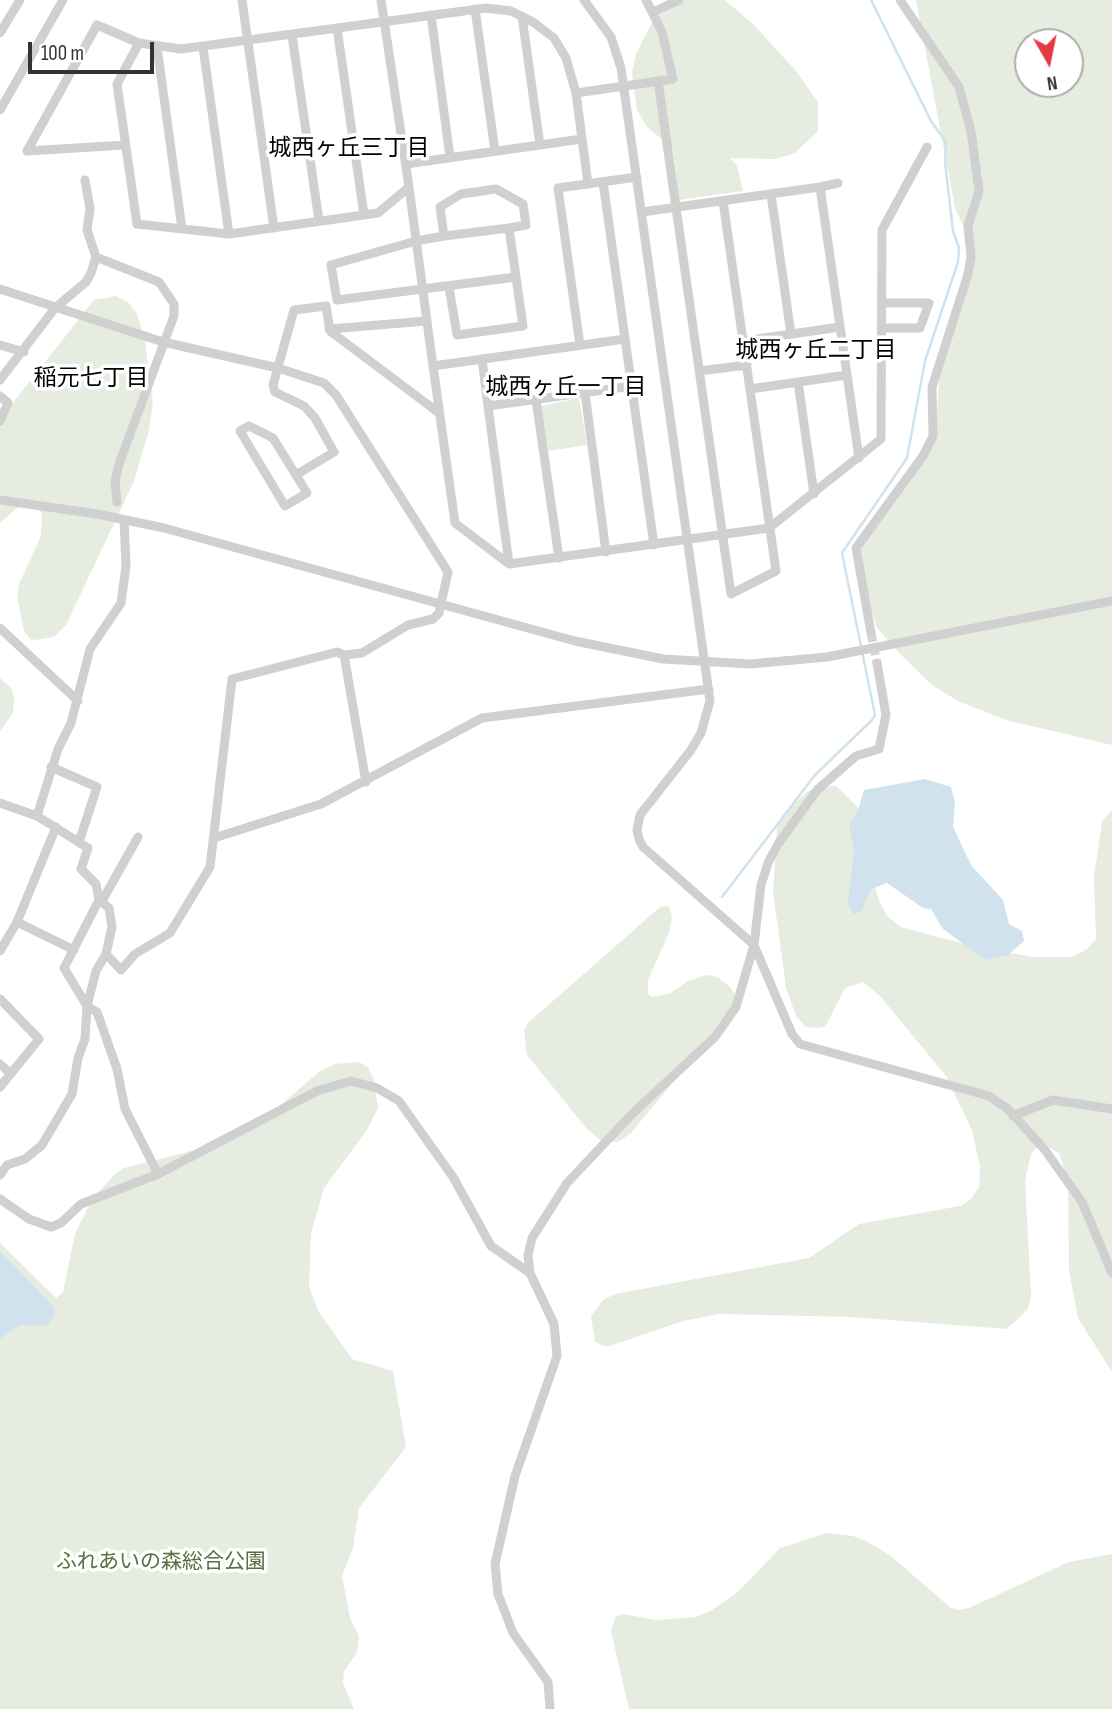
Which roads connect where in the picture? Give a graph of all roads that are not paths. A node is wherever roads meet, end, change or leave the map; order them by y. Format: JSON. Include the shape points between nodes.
{"nodes":[{"id":1,"x":20,"y":0,"type":"edge"},
{"id":2,"x":63,"y":0,"type":"edge"},
{"id":3,"x":242,"y":0,"type":"edge"},
{"id":4,"x":381,"y":0,"type":"edge"},
{"id":5,"x":584,"y":0,"type":"edge"},
{"id":6,"x":646,"y":0,"type":"edge"},
{"id":7,"x":679,"y":0,"type":"edge"},
{"id":8,"x":900,"y":0,"type":"edge"},
{"id":9,"x":475,"y":9,"type":"junction"},
{"id":10,"x":653,"y":12,"type":"junction"},
{"id":11,"x":430,"y":15,"type":"junction"},
{"id":12,"x":522,"y":16,"type":"junction"},
{"id":13,"x":384,"y":22,"type":"junction"},
{"id":14,"x":337,"y":28,"type":"junction"},
{"id":15,"x":0,"y":33,"type":"edge"},
{"id":16,"x":292,"y":35,"type":"junction"},
{"id":17,"x":248,"y":41,"type":"junction"},
{"id":18,"x":139,"y":43,"type":"junction"},
{"id":19,"x":157,"y":47,"type":"junction"},
{"id":20,"x":202,"y":47,"type":"junction"},
{"id":21,"x":658,"y":81,"type":"junction"},
{"id":22,"x":624,"y":86,"type":"junction"},
{"id":23,"x":576,"y":93,"type":"junction"},
{"id":24,"x":0,"y":110,"type":"edge"},
{"id":25,"x":582,"y":139,"type":"junction"},
{"id":26,"x":125,"y":145,"type":"junction"},
{"id":27,"x":540,"y":145,"type":"junction"},
{"id":28,"x":927,"y":147,"type":"dead end"},
{"id":29,"x":495,"y":151,"type":"junction"},
{"id":30,"x":450,"y":157,"type":"junction"},
{"id":31,"x":406,"y":164,"type":"junction"},
{"id":32,"x":637,"y":177,"type":"junction"},
{"id":33,"x":85,"y":180,"type":"dead end"},
{"id":34,"x":603,"y":182,"type":"junction"},
{"id":35,"x":838,"y":183,"type":"dead end"},
{"id":36,"x":589,"y":184,"type":"junction"},
{"id":37,"x":409,"y":187,"type":"junction"},
{"id":38,"x":820,"y":187,"type":"junction"},
{"id":39,"x":771,"y":194,"type":"junction"},
{"id":40,"x":723,"y":201,"type":"junction"},
{"id":41,"x":676,"y":208,"type":"junction"},
{"id":42,"x":642,"y":212,"type":"junction"},
{"id":43,"x":364,"y":215,"type":"junction"},
{"id":44,"x":319,"y":221,"type":"junction"},
{"id":45,"x":274,"y":228,"type":"junction"},
{"id":46,"x":509,"y":228,"type":"junction"},
{"id":47,"x":183,"y":229,"type":"junction"},
{"id":48,"x":229,"y":234,"type":"junction"},
{"id":49,"x":444,"y":236,"type":"junction"},
{"id":50,"x":416,"y":241,"type":"junction"},
{"id":51,"x":96,"y":257,"type":"junction"},
{"id":52,"x":516,"y":277,"type":"junction"},
{"id":53,"x":449,"y":286,"type":"junction"},
{"id":54,"x":0,"y":289,"type":"edge"},
{"id":55,"x":423,"y":290,"type":"junction"},
{"id":56,"x":882,"y":303,"type":"junction"},
{"id":57,"x":55,"y":308,"type":"junction"},
{"id":58,"x":427,"y":321,"type":"junction"},
{"id":59,"x":840,"y":327,"type":"junction"},
{"id":60,"x":881,"y":328,"type":"junction"},
{"id":61,"x":329,"y":329,"type":"junction"},
{"id":62,"x":791,"y":334,"type":"junction"},
{"id":63,"x":625,"y":338,"type":"junction"},
{"id":64,"x":743,"y":341,"type":"junction"},
{"id":65,"x":163,"y":342,"type":"junction"},
{"id":66,"x":0,"y":345,"type":"edge"},
{"id":67,"x":580,"y":345,"type":"junction"},
{"id":68,"x":23,"y":352,"type":"junction"},
{"id":69,"x":482,"y":359,"type":"junction"},
{"id":70,"x":747,"y":365,"type":"junction"},
{"id":71,"x":433,"y":366,"type":"junction"},
{"id":72,"x":278,"y":368,"type":"junction"},
{"id":73,"x":699,"y":371,"type":"junction"},
{"id":74,"x":847,"y":375,"type":"junction"},
{"id":75,"x":0,"y":380,"type":"edge"},
{"id":76,"x":798,"y":382,"type":"junction"},
{"id":77,"x":632,"y":387,"type":"junction"},
{"id":78,"x":750,"y":389,"type":"junction"},
{"id":79,"x":585,"y":393,"type":"junction"},
{"id":80,"x":0,"y":396,"type":"edge"},
{"id":81,"x":536,"y":400,"type":"junction"},
{"id":82,"x":488,"y":406,"type":"junction"},
{"id":83,"x":439,"y":413,"type":"junction"},
{"id":84,"x":0,"y":421,"type":"edge"},
{"id":85,"x":859,"y":458,"type":"junction"},
{"id":86,"x":296,"y":475,"type":"junction"},
{"id":87,"x":814,"y":494,"type":"junction"},
{"id":88,"x":0,"y":500,"type":"edge"},
{"id":89,"x":117,"y":502,"type":"dead end"},
{"id":90,"x":124,"y":520,"type":"junction"},
{"id":91,"x":769,"y":528,"type":"junction"},
{"id":92,"x":722,"y":535,"type":"junction"},
{"id":93,"x":688,"y":540,"type":"junction"},
{"id":94,"x":654,"y":545,"type":"junction"},
{"id":95,"x":606,"y":552,"type":"junction"},
{"id":96,"x":559,"y":558,"type":"junction"},
{"id":97,"x":509,"y":564,"type":"junction"},
{"id":98,"x":1112,"y":600,"type":"edge"},
{"id":99,"x":441,"y":605,"type":"junction"},
{"id":100,"x":0,"y":628,"type":"edge"},
{"id":101,"x":871,"y":633,"type":"tunnel mouth"},
{"id":102,"x":344,"y":655,"type":"junction"},
{"id":103,"x":706,"y":663,"type":"junction"},
{"id":104,"x":877,"y":663,"type":"tunnel mouth"},
{"id":105,"x":709,"y":689,"type":"junction"},
{"id":106,"x":78,"y":701,"type":"junction"},
{"id":107,"x":51,"y":768,"type":"junction"},
{"id":108,"x":366,"y":782,"type":"junction"},
{"id":109,"x":0,"y":803,"type":"edge"},
{"id":110,"x":37,"y":816,"type":"junction"},
{"id":111,"x":56,"y":827,"type":"junction"},
{"id":112,"x":138,"y":837,"type":"dead end"},
{"id":113,"x":214,"y":838,"type":"junction"},
{"id":114,"x":79,"y":842,"type":"junction"},
{"id":115,"x":101,"y":900,"type":"junction"},
{"id":116,"x":16,"y":922,"type":"junction"},
{"id":117,"x":754,"y":945,"type":"junction"},
{"id":118,"x":74,"y":950,"type":"junction"},
{"id":119,"x":0,"y":951,"type":"edge"},
{"id":120,"x":106,"y":954,"type":"junction"},
{"id":121,"x":0,"y":999,"type":"edge"},
{"id":122,"x":87,"y":1006,"type":"junction"},
{"id":123,"x":0,"y":1064,"type":"edge"},
{"id":124,"x":11,"y":1074,"type":"junction"},
{"id":125,"x":0,"y":1087,"type":"edge"},
{"id":126,"x":1112,"y":1109,"type":"edge"},
{"id":127,"x":1013,"y":1116,"type":"junction"},
{"id":128,"x":158,"y":1174,"type":"junction"},
{"id":129,"x":0,"y":1175,"type":"edge"},
{"id":130,"x":0,"y":1199,"type":"edge"},
{"id":131,"x":530,"y":1273,"type":"junction"},
{"id":132,"x":1112,"y":1273,"type":"edge"},
{"id":133,"x":550,"y":1709,"type":"edge"}],
"edges":[{"from":1,"to":15,"type":"street"},
{"from":2,"to":24,"type":"street"},
{"from":3,"to":17,"type":"street"},
{"from":4,"to":13,"type":"street"},
{"from":5,"to":22,"type":"street","via":[[611,37]]},
{"from":6,"to":10,"type":"street"},
{"from":7,"to":10,"type":"street"},
{"from":8,"to":101,"type":"street","via":[[959,87],[979,191],[968,226],[968,274],[932,387],[933,436],[856,548]]},
{"from":9,"to":11,"type":"street"},
{"from":9,"to":12,"type":"street","via":[[499,9]]},
{"from":9,"to":29,"type":"street"},
{"from":10,"to":21,"type":"street","via":[[673,79]]},
{"from":11,"to":13,"type":"street"},
{"from":11,"to":30,"type":"street"},
{"from":12,"to":23,"type":"street","via":[[554,38],[566,58]]},
{"from":12,"to":27,"type":"street"},
{"from":13,"to":14,"type":"street"},
{"from":13,"to":31,"type":"street"},
{"from":14,"to":16,"type":"street"},
{"from":14,"to":43,"type":"street"},
{"from":16,"to":17,"type":"street"},
{"from":16,"to":44,"type":"street"},
{"from":17,"to":20,"type":"street"},
{"from":17,"to":45,"type":"street"},
{"from":18,"to":19,"type":"street"},
{"from":18,"to":26,"type":"street","via":[[117,84]]},
{"from":18,"to":26,"type":"street","via":[[97,25],[27,151]]},
{"from":19,"to":20,"type":"street"},
{"from":19,"to":47,"type":"street"},
{"from":20,"to":48,"type":"street"},
{"from":21,"to":22,"type":"street"},
{"from":21,"to":41,"type":"street"},
{"from":22,"to":23,"type":"street"},
{"from":22,"to":32,"type":"street"},
{"from":23,"to":25,"type":"street"},
{"from":25,"to":27,"type":"street"},
{"from":25,"to":36,"type":"street"},
{"from":26,"to":47,"type":"street","via":[[136,224]]},
{"from":27,"to":29,"type":"street"},
{"from":28,"to":56,"type":"street","via":[[882,230]]},
{"from":29,"to":30,"type":"street"},
{"from":30,"to":31,"type":"street"},
{"from":31,"to":37,"type":"street"},
{"from":32,"to":34,"type":"street"},
{"from":32,"to":42,"type":"street"},
{"from":33,"to":51,"type":"street","via":[[90,209],[87,230]]},
{"from":34,"to":36,"type":"street"},
{"from":34,"to":63,"type":"street"},
{"from":35,"to":38,"type":"street"},
{"from":36,"to":67,"type":"street","via":[[558,188]]},
{"from":37,"to":43,"type":"street","via":[[378,213]]},
{"from":37,"to":50,"type":"street"},
{"from":38,"to":39,"type":"street"},
{"from":38,"to":59,"type":"street"},
{"from":39,"to":40,"type":"street"},
{"from":39,"to":62,"type":"street"},
{"from":40,"to":41,"type":"street"},
{"from":40,"to":64,"type":"street"},
{"from":41,"to":42,"type":"street"},
{"from":41,"to":73,"type":"street"},
{"from":42,"to":93,"type":"street"},
{"from":43,"to":44,"type":"street"},
{"from":44,"to":45,"type":"street"},
{"from":45,"to":48,"type":"street"},
{"from":46,"to":49,"type":"street"},
{"from":46,"to":49,"type":"street","via":[[526,225],[523,204],[496,189],[461,194],[440,207]]},
{"from":46,"to":52,"type":"street"},
{"from":47,"to":48,"type":"street"},
{"from":49,"to":50,"type":"street"},
{"from":50,"to":55,"type":"street"},
{"from":50,"to":55,"type":"street","via":[[331,265],[337,300]]},
{"from":51,"to":57,"type":"street","via":[[86,282]]},
{"from":51,"to":65,"type":"street","via":[[148,276],[169,293],[174,316]]},
{"from":52,"to":53,"type":"street"},
{"from":52,"to":53,"type":"street","via":[[523,326],[496,330],[457,335]]},
{"from":53,"to":55,"type":"street"},
{"from":54,"to":57,"type":"street"},
{"from":55,"to":58,"type":"street"},
{"from":56,"to":60,"type":"street"},
{"from":56,"to":60,"type":"street","via":[[929,303],[920,328]]},
{"from":57,"to":65,"type":"street"},
{"from":57,"to":68,"type":"street"},
{"from":58,"to":61,"type":"street"},
{"from":58,"to":71,"type":"street"},
{"from":59,"to":62,"type":"street"},
{"from":59,"to":74,"type":"street"},
{"from":60,"to":85,"type":"street","via":[[881,439]]},
{"from":61,"to":72,"type":"street","via":[[326,306],[294,310]]},
{"from":61,"to":83,"type":"street"},
{"from":62,"to":64,"type":"street"},
{"from":63,"to":67,"type":"street"},
{"from":63,"to":77,"type":"street"},
{"from":64,"to":70,"type":"street"},
{"from":65,"to":72,"type":"street"},
{"from":65,"to":89,"type":"street","via":[[119,464]]},
{"from":66,"to":68,"type":"street"},
{"from":67,"to":69,"type":"street"},
{"from":68,"to":75,"type":"street"},
{"from":69,"to":71,"type":"street"},
{"from":69,"to":82,"type":"street"},
{"from":70,"to":73,"type":"street"},
{"from":70,"to":78,"type":"street"},
{"from":71,"to":83,"type":"street"},
{"from":72,"to":86,"type":"street","via":[[275,392],[303,406],[315,418],[334,452]]},
{"from":72,"to":99,"type":"street","via":[[324,383],[336,395],[448,572]]},
{"from":73,"to":92,"type":"street"},
{"from":74,"to":76,"type":"street"},
{"from":74,"to":85,"type":"street"},
{"from":76,"to":78,"type":"street"},
{"from":76,"to":87,"type":"street"},
{"from":77,"to":79,"type":"street"},
{"from":77,"to":94,"type":"street"},
{"from":78,"to":91,"type":"street"},
{"from":79,"to":81,"type":"street"},
{"from":79,"to":95,"type":"street"},
{"from":80,"to":84,"type":"street","via":[[8,403]]},
{"from":81,"to":82,"type":"street"},
{"from":81,"to":96,"type":"street"},
{"from":82,"to":97,"type":"street"},
{"from":83,"to":97,"type":"street","via":[[455,523]]},
{"from":85,"to":87,"type":"street"},
{"from":86,"to":86,"type":"street","via":[[273,438],[249,426],[240,431],[285,506],[307,493]]},
{"from":87,"to":91,"type":"street"},
{"from":88,"to":90,"type":"street"},
{"from":90,"to":99,"type":"street"},
{"from":90,"to":106,"type":"street","via":[[126,566],[121,603],[90,649]]},
{"from":91,"to":92,"type":"street"},
{"from":91,"to":92,"type":"street","via":[[776,571],[730,594]]},
{"from":92,"to":93,"type":"street"},
{"from":93,"to":94,"type":"street"},
{"from":93,"to":103,"type":"street"},
{"from":94,"to":95,"type":"street"},
{"from":95,"to":96,"type":"street"},
{"from":96,"to":97,"type":"street"},
{"from":98,"to":103,"type":"street","via":[[827,657]]},
{"from":99,"to":102,"type":"street","via":[[433,619],[408,625],[362,653]]},
{"from":99,"to":103,"type":"street","via":[[624,653]]},
{"from":100,"to":106,"type":"street"},
{"from":102,"to":108,"type":"street"},
{"from":102,"to":113,"type":"street","via":[[337,652],[232,679]]},
{"from":103,"to":105,"type":"street"},
{"from":104,"to":117,"type":"street","via":[[886,715],[879,749],[856,755],[817,790],[778,844],[761,885]]},
{"from":105,"to":108,"type":"street","via":[[482,718]]},
{"from":105,"to":117,"type":"street","via":[[701,733],[640,815],[637,830],[643,847]]},
{"from":106,"to":107,"type":"street"},
{"from":107,"to":110,"type":"street"},
{"from":107,"to":114,"type":"street","via":[[97,787]]},
{"from":108,"to":113,"type":"street","via":[[321,804]]},
{"from":109,"to":110,"type":"street"},
{"from":110,"to":111,"type":"street"},
{"from":111,"to":114,"type":"street"},
{"from":111,"to":116,"type":"street"},
{"from":112,"to":115,"type":"street"},
{"from":113,"to":120,"type":"street","via":[[210,867],[170,933],[135,954],[121,970]]},
{"from":114,"to":115,"type":"street","via":[[88,848],[81,869],[96,884]]},
{"from":115,"to":118,"type":"street"},
{"from":115,"to":120,"type":"street","via":[[109,908],[112,927]]},
{"from":116,"to":118,"type":"street"},
{"from":116,"to":119,"type":"street"},
{"from":117,"to":127,"type":"street","via":[[800,1044],[989,1096]]},
{"from":117,"to":131,"type":"street","via":[[736,1007],[715,1037],[632,1114],[551,1205],[532,1238]]},
{"from":118,"to":122,"type":"street","via":[[64,968]]},
{"from":120,"to":122,"type":"street","via":[[96,971]]},
{"from":121,"to":124,"type":"street","via":[[39,1039]]},
{"from":122,"to":128,"type":"street","via":[[97,1012],[125,1109]]},
{"from":122,"to":129,"type":"street","via":[[85,1039],[72,1094],[42,1145],[25,1159],[7,1165]]},
{"from":123,"to":124,"type":"street"},
{"from":124,"to":125,"type":"street"},
{"from":126,"to":127,"type":"street","via":[[1053,1100]]},
{"from":127,"to":132,"type":"street","via":[[1045,1150],[1082,1202]]},
{"from":128,"to":130,"type":"street","via":[[81,1204],[51,1227]]},
{"from":128,"to":131,"type":"street","via":[[317,1091],[361,1083],[399,1101],[453,1177],[491,1246]]},
{"from":131,"to":133,"type":"street","via":[[554,1324],[557,1356],[515,1476],[495,1564],[498,1594],[513,1633],[548,1682]]}]}
